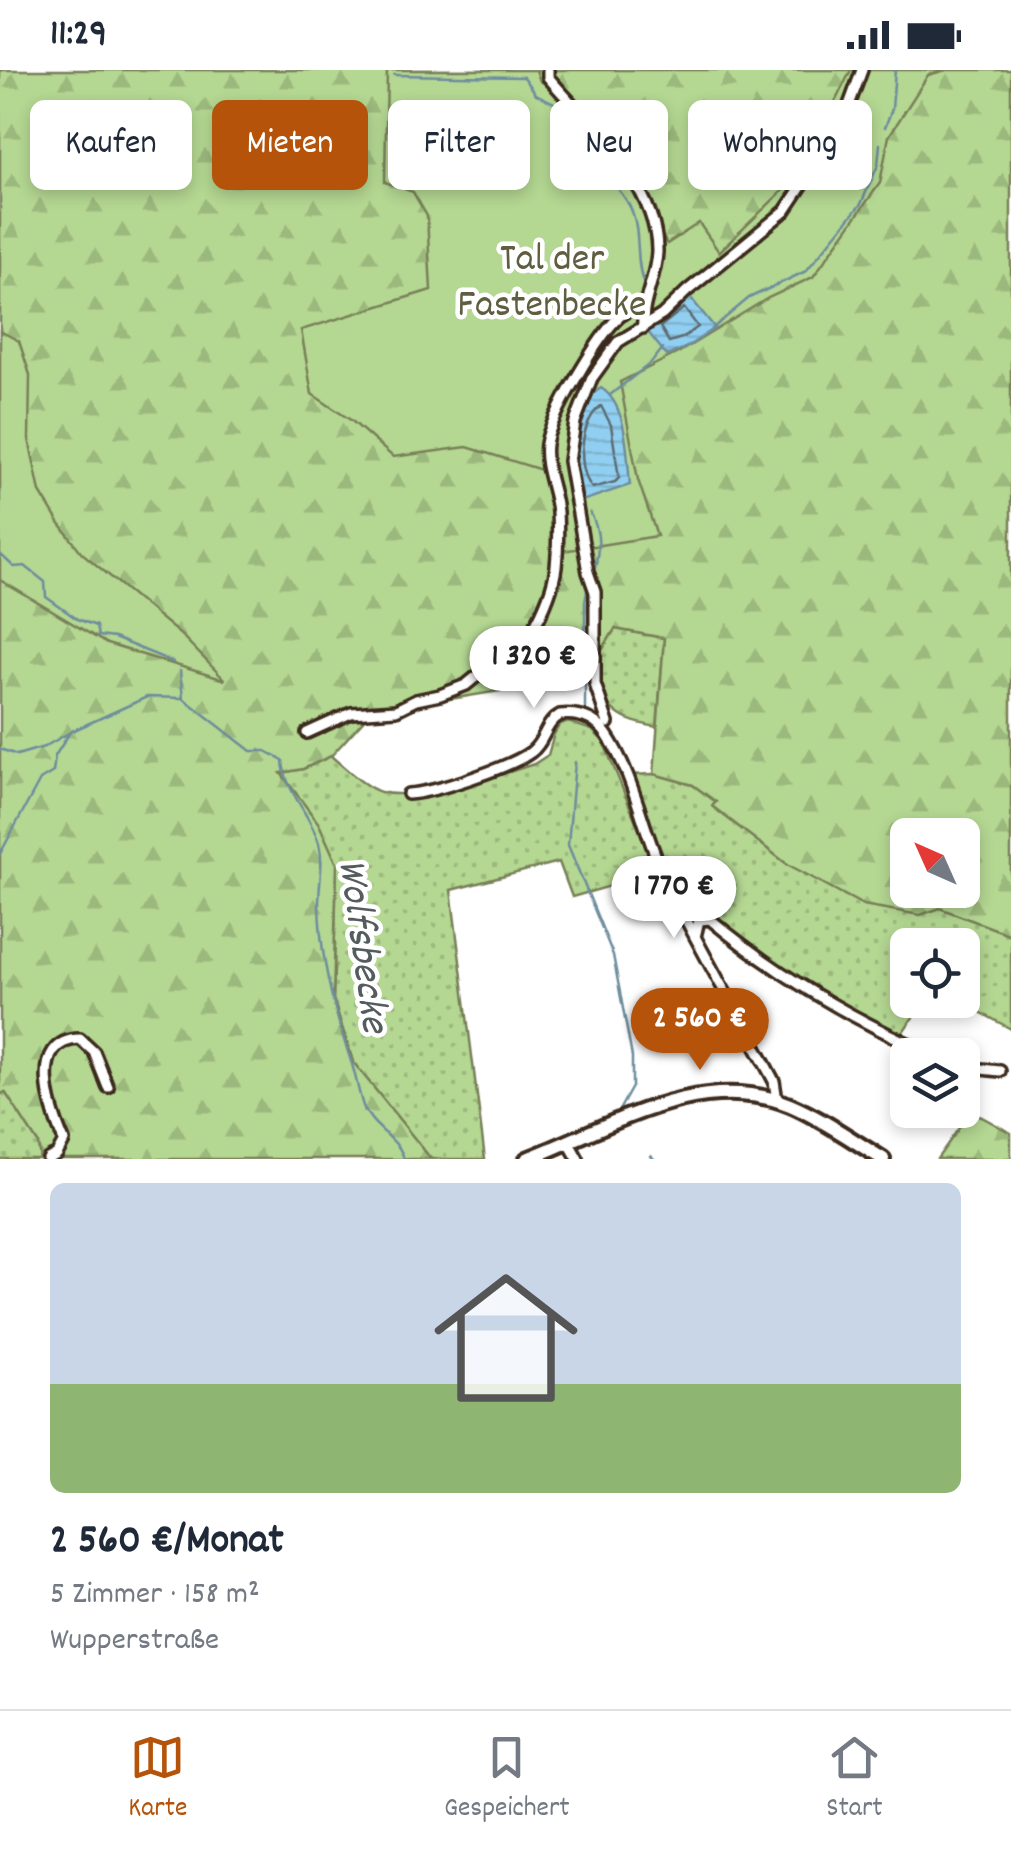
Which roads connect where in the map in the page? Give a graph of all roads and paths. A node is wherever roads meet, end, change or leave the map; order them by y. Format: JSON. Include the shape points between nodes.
{"nodes":[{"id":1,"x":548,"y":70,"type":"edge"},
{"id":2,"x":862,"y":70,"type":"edge"},
{"id":3,"x":646,"y":301,"type":"junction"},
{"id":4,"x":643,"y":328,"type":"junction"},
{"id":5,"x":608,"y":722,"type":"dead end"},
{"id":6,"x":307,"y":733,"type":"dead end"},
{"id":7,"x":408,"y":794,"type":"dead end"},
{"id":8,"x":695,"y":939,"type":"junction"},
{"id":9,"x":898,"y":1038,"type":"edge"},
{"id":10,"x":980,"y":1068,"type":"edge"},
{"id":11,"x":1000,"y":1071,"type":"dead end"},
{"id":12,"x":108,"y":1086,"type":"dead end"},
{"id":13,"x":777,"y":1100,"type":"junction"},
{"id":14,"x":569,"y":1142,"type":"junction"},
{"id":15,"x":48,"y":1159,"type":"edge"},
{"id":16,"x":528,"y":1159,"type":"edge"},
{"id":17,"x":578,"y":1159,"type":"edge"},
{"id":18,"x":883,"y":1159,"type":"edge"}],
"edges":[{"from":1,"to":3,"type":"street","via":[[604,138],[646,207],[657,251]]},
{"from":2,"to":4,"type":"street","via":[[841,127],[785,211]]},
{"from":3,"to":4,"type":"street"},
{"from":3,"to":6,"type":"street","via":[[602,337],[546,444],[557,514],[556,569],[528,638],[466,685],[396,710],[351,713]]},
{"from":4,"to":5,"type":"street","via":[[618,342],[592,378],[570,447],[595,592],[595,684]]},
{"from":7,"to":8,"type":"street","via":[[520,759],[560,715],[588,719],[613,746]]},
{"from":8,"to":9,"type":"street","via":[[700,920],[710,919],[840,1011]]},
{"from":8,"to":13,"type":"street","via":[[774,1082]]},
{"from":10,"to":11,"type":"street"},
{"from":12,"to":15,"type":"street","via":[[94,1052],[80,1039],[52,1052],[46,1070],[64,1140]]},
{"from":13,"to":14,"type":"main road","via":[[738,1092],[692,1096]]},
{"from":13,"to":18,"type":"main road"},
{"from":14,"to":16,"type":"main road"},
{"from":14,"to":17,"type":"street"}]}
